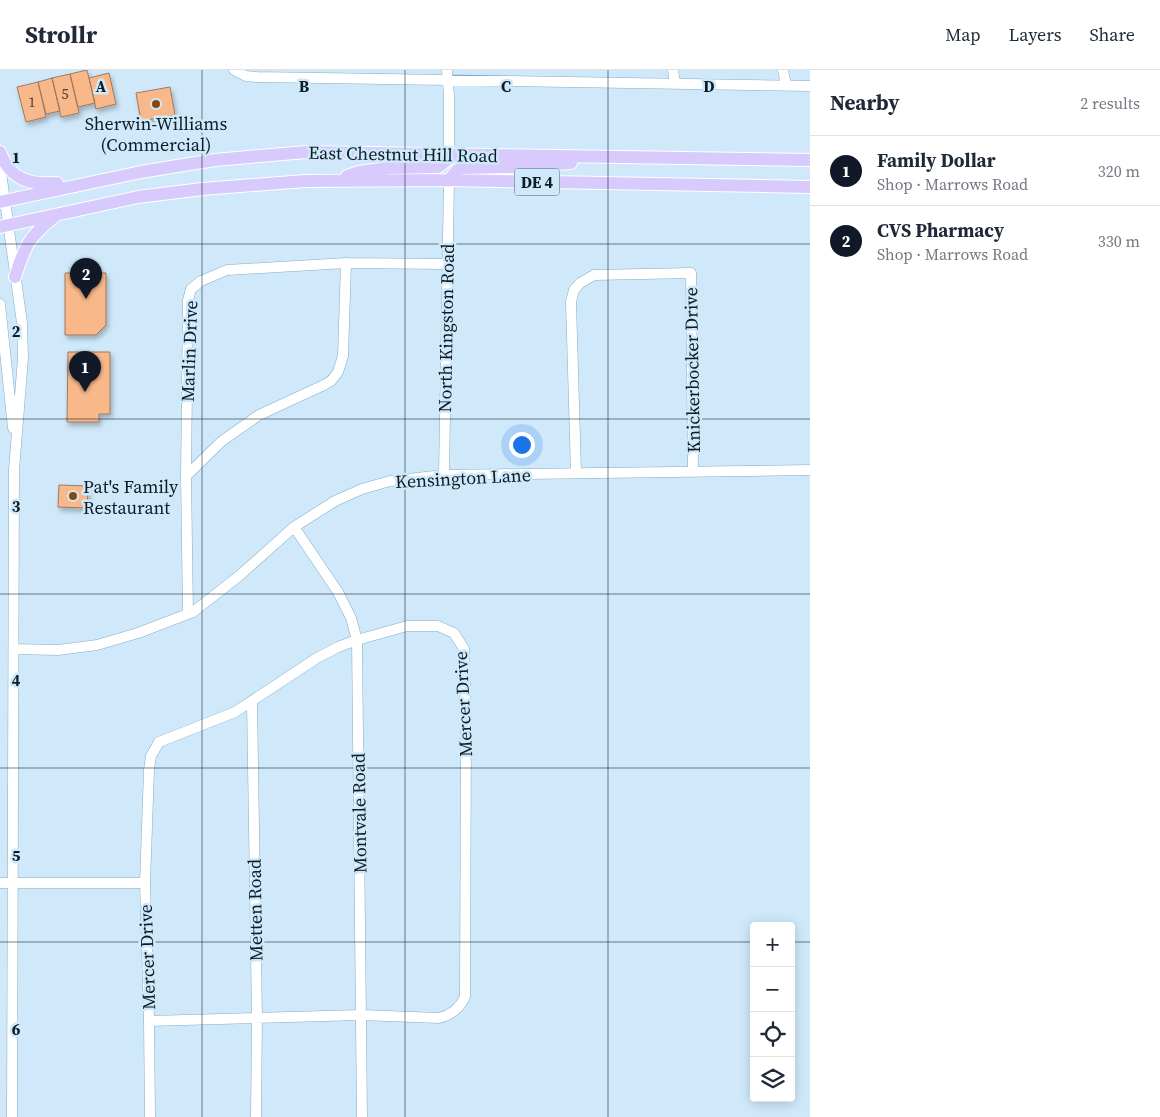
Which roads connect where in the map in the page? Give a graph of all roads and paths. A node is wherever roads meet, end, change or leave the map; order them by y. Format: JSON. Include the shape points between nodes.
{"nodes":[{"id":1,"x":234,"y":70,"type":"edge"},
{"id":2,"x":562,"y":70,"type":"edge"},
{"id":3,"x":672,"y":70,"type":"edge"},
{"id":4,"x":783,"y":70,"type":"edge"},
{"id":5,"x":335,"y":74,"type":"edge"},
{"id":6,"x":447,"y":75,"type":"edge"},
{"id":7,"x":564,"y":82,"type":"junction"},
{"id":8,"x":675,"y":84,"type":"junction"},
{"id":9,"x":786,"y":85,"type":"junction"},
{"id":10,"x":810,"y":86,"type":"edge"},
{"id":11,"x":0,"y":152,"type":"edge"},
{"id":12,"x":449,"y":154,"type":"junction"},
{"id":13,"x":600,"y":157,"type":"junction"},
{"id":14,"x":810,"y":160,"type":"edge"},
{"id":15,"x":0,"y":165,"type":"edge"},
{"id":16,"x":333,"y":180,"type":"junction"},
{"id":17,"x":448,"y":180,"type":"junction"},
{"id":18,"x":90,"y":183,"type":"junction"},
{"id":19,"x":810,"y":187,"type":"edge"},
{"id":20,"x":3,"y":202,"type":"edge"},
{"id":21,"x":58,"y":214,"type":"junction"},
{"id":22,"x":4,"y":226,"type":"edge"},
{"id":23,"x":346,"y":263,"type":"junction"},
{"id":24,"x":447,"y":264,"type":"junction"},
{"id":25,"x":15,"y":277,"type":"junction"},
{"id":26,"x":0,"y":304,"type":"edge"},
{"id":27,"x":15,"y":449,"type":"junction"},
{"id":28,"x":810,"y":470,"type":"edge"},
{"id":29,"x":693,"y":472,"type":"junction"},
{"id":30,"x":576,"y":473,"type":"junction"},
{"id":31,"x":444,"y":475,"type":"junction"},
{"id":32,"x":186,"y":476,"type":"junction"},
{"id":33,"x":294,"y":527,"type":"junction"},
{"id":34,"x":188,"y":614,"type":"junction"},
{"id":35,"x":356,"y":640,"type":"junction"},
{"id":36,"x":14,"y":649,"type":"junction"},
{"id":37,"x":252,"y":702,"type":"junction"},
{"id":38,"x":0,"y":883,"type":"edge"},
{"id":39,"x":13,"y":883,"type":"junction"},
{"id":40,"x":144,"y":883,"type":"junction"},
{"id":41,"x":361,"y":1015,"type":"junction"},
{"id":42,"x":257,"y":1018,"type":"junction"},
{"id":43,"x":149,"y":1021,"type":"junction"},
{"id":44,"x":12,"y":1117,"type":"edge"},
{"id":45,"x":150,"y":1117,"type":"edge"},
{"id":46,"x":256,"y":1117,"type":"edge"},
{"id":47,"x":362,"y":1117,"type":"edge"}],
"edges":[{"from":1,"to":5,"type":"street","via":[[246,76]]},
{"from":2,"to":7,"type":"street"},
{"from":3,"to":8,"type":"street"},
{"from":4,"to":9,"type":"street"},
{"from":5,"to":6,"type":"street"},
{"from":6,"to":7,"type":"street"},
{"from":6,"to":12,"type":"street"},
{"from":7,"to":8,"type":"street"},
{"from":8,"to":9,"type":"street"},
{"from":9,"to":10,"type":"street"},
{"from":11,"to":18,"type":"main road","via":[[12,172],[27,181]]},
{"from":12,"to":13,"type":"main road","name":"East Chestnut Hill Road","number":"DE 4"},
{"from":12,"to":16,"type":"main road","via":[[438,167],[389,168]]},
{"from":12,"to":18,"type":"main road","name":"East Chestnut Hill Road","number":"DE 4","via":[[306,152],[215,160]]},
{"from":13,"to":14,"type":"main road","name":"East Chestnut Hill Road","number":"DE 4"},
{"from":13,"to":17,"type":"main road","via":[[557,165],[462,168]]},
{"from":15,"to":20,"type":"street"},
{"from":16,"to":17,"type":"main road","name":"East Chestnut Hill Road","number":"DE 4"},
{"from":16,"to":21,"type":"main road","name":"East Chestnut Hill Road","number":"DE 4","via":[[202,189],[138,197]]},
{"from":17,"to":19,"type":"main road","name":"East Chestnut Hill Road","number":"DE 4"},
{"from":17,"to":24,"type":"street","name":"North Kingston Road"},
{"from":18,"to":20,"type":"main road","name":"East Chestnut Hill Road","number":"DE 4"},
{"from":20,"to":22,"type":"street"},
{"from":21,"to":22,"type":"main road","name":"East Chestnut Hill Road","number":"DE 4"},
{"from":21,"to":25,"type":"main road","via":[[30,238]]},
{"from":22,"to":25,"type":"street"},
{"from":23,"to":24,"type":"street","name":"Marlin Drive"},
{"from":23,"to":32,"type":"street","via":[[343,356],[338,372],[324,385],[259,415],[222,441]]},
{"from":23,"to":32,"type":"street","name":"Marlin Drive","via":[[227,270],[191,289],[188,300]]},
{"from":24,"to":31,"type":"street","name":"North Kingston Road"},
{"from":25,"to":27,"type":"street","via":[[23,358]]},
{"from":26,"to":27,"type":"street"},
{"from":27,"to":36,"type":"street"},
{"from":28,"to":29,"type":"street","name":"Kensington Lane"},
{"from":29,"to":30,"type":"street","name":"Kensington Lane"},
{"from":29,"to":30,"type":"street","name":"Knickerbocker Drive","via":[[692,273],[594,275],[574,290],[571,302]]},
{"from":30,"to":31,"type":"street","name":"Kensington Lane"},
{"from":31,"to":33,"type":"street","name":"Kensington Lane","via":[[390,481],[362,489]]},
{"from":32,"to":34,"type":"street","name":"Marlin Drive"},
{"from":33,"to":34,"type":"street","name":"Kensington Lane","via":[[239,576]]},
{"from":33,"to":35,"type":"street","name":"Montvale Road","via":[[338,592],[351,618]]},
{"from":34,"to":36,"type":"street","name":"Kensington Lane","via":[[97,646],[58,650]]},
{"from":35,"to":37,"type":"street","name":"Mercer Drive","via":[[317,658]]},
{"from":35,"to":41,"type":"street","name":"Montvale Road"},
{"from":35,"to":41,"type":"street","name":"Mercer Drive","via":[[407,626],[438,626],[454,633],[464,649],[466,724],[465,996],[462,1004],[439,1018]]},
{"from":36,"to":39,"type":"street"},
{"from":37,"to":40,"type":"street","name":"Mercer Drive","via":[[159,742],[150,756]]},
{"from":37,"to":42,"type":"street","name":"Metten Road"},
{"from":38,"to":39,"type":"street"},
{"from":39,"to":40,"type":"street"},
{"from":39,"to":44,"type":"street"},
{"from":40,"to":43,"type":"street","name":"Mercer Drive"},
{"from":41,"to":42,"type":"street","name":"Mercer Drive"},
{"from":41,"to":47,"type":"street","name":"Montvale Road"},
{"from":42,"to":43,"type":"street","name":"Mercer Drive"},
{"from":42,"to":46,"type":"street","name":"Metten Road"},
{"from":43,"to":45,"type":"street","name":"Mercer Drive"}]}
